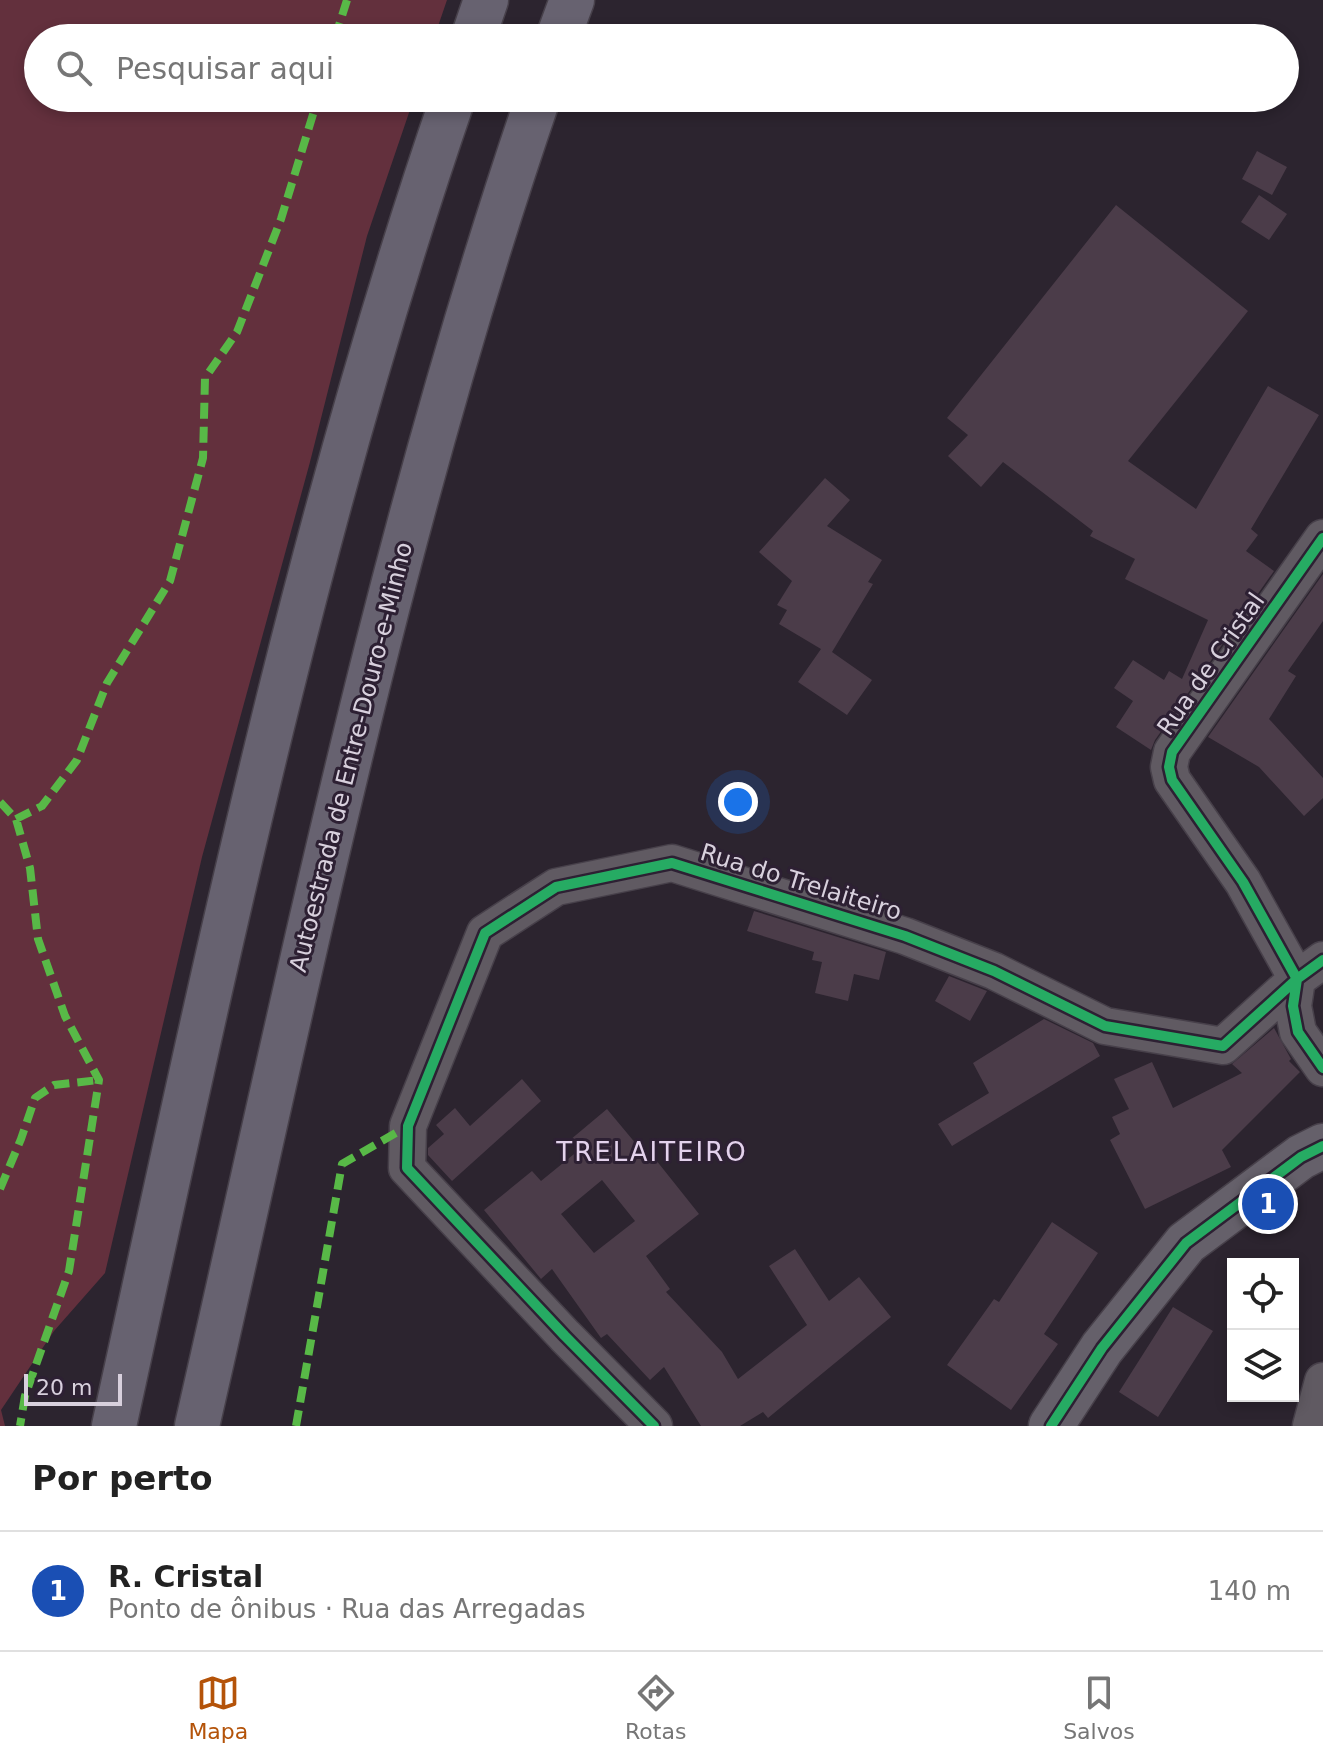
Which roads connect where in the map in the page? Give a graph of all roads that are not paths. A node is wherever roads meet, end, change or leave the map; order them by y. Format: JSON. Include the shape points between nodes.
{"nodes":[{"id":1,"x":486,"y":0,"type":"edge"},
{"id":2,"x":572,"y":0,"type":"edge"},
{"id":3,"x":478,"y":24,"type":"edge"},
{"id":4,"x":563,"y":24,"type":"edge"},
{"id":5,"x":448,"y":112,"type":"edge"},
{"id":6,"x":533,"y":112,"type":"edge"},
{"id":7,"x":1323,"y":538,"type":"edge"},
{"id":8,"x":1310,"y":970,"type":"edge"},
{"id":9,"x":1323,"y":1068,"type":"edge"},
{"id":10,"x":1323,"y":1146,"type":"edge"},
{"id":11,"x":1323,"y":1381,"type":"edge"},
{"id":12,"x":114,"y":1426,"type":"edge"},
{"id":13,"x":197,"y":1426,"type":"edge"},
{"id":14,"x":654,"y":1426,"type":"edge"},
{"id":15,"x":1051,"y":1426,"type":"edge"},
{"id":16,"x":1311,"y":1426,"type":"edge"}],
"edges":[{"from":1,"to":3,"type":"highway"},
{"from":2,"to":4,"type":"highway"},
{"from":5,"to":12,"type":"highway","via":[[398,264],[311,568]]},
{"from":6,"to":13,"type":"highway","name":"Autoestrada de Entre-Douro-e-Minho","via":[[484,259],[391,586]]},
{"from":7,"to":8,"type":"street","name":"Rua de Cristal","via":[[1172,752],[1169,767],[1172,780]]},
{"from":8,"to":9,"type":"street","via":[[1293,1006],[1298,1032]]},
{"from":8,"to":14,"type":"street","name":"Rua do Trelaiteiro","via":[[1223,1046],[1105,1026],[994,971],[905,936],[672,863],[556,887],[485,933],[408,1126],[407,1168]]},
{"from":10,"to":15,"type":"street","via":[[1186,1243],[1102,1348]]},
{"from":11,"to":16,"type":"street"}]}
